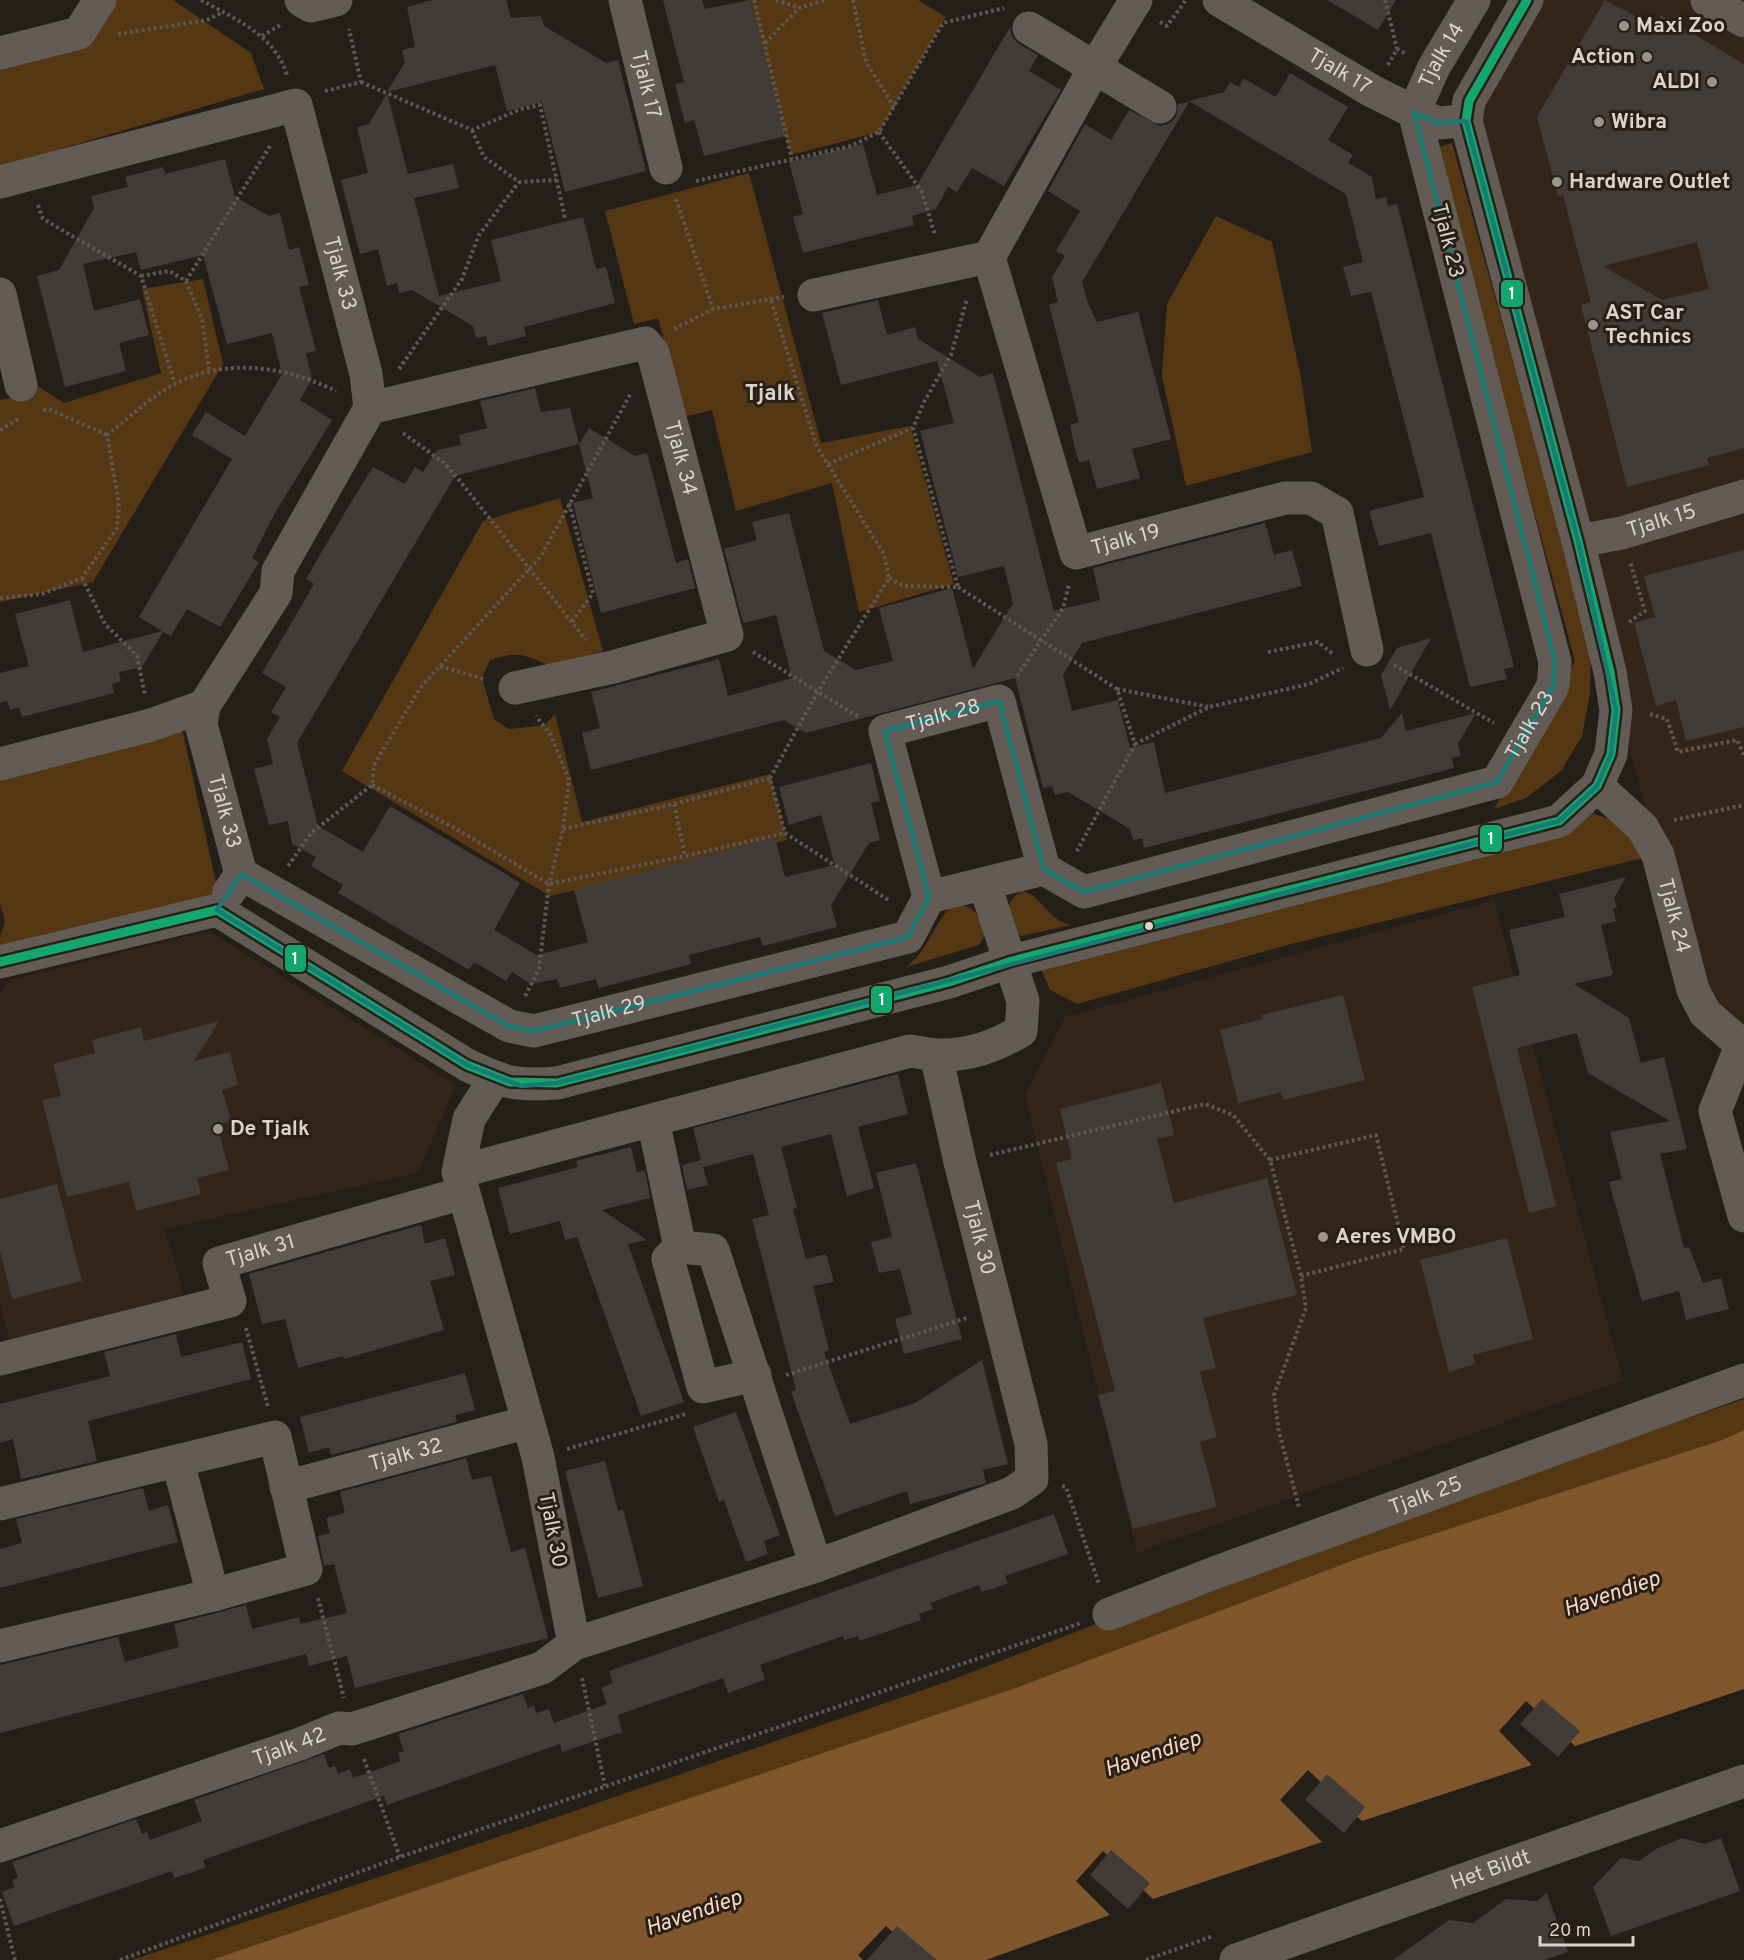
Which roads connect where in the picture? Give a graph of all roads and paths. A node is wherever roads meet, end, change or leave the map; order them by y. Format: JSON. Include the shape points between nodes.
{"nodes":[{"id":1,"x":100,"y":0,"type":"edge"},
{"id":2,"x":201,"y":0,"type":"edge"},
{"id":3,"x":301,"y":0,"type":"edge"},
{"id":4,"x":336,"y":0,"type":"edge"},
{"id":5,"x":625,"y":0,"type":"edge"},
{"id":6,"x":754,"y":0,"type":"edge"},
{"id":7,"x":776,"y":0,"type":"edge"},
{"id":8,"x":827,"y":0,"type":"edge"},
{"id":9,"x":853,"y":0,"type":"edge"},
{"id":10,"x":1136,"y":0,"type":"edge"},
{"id":11,"x":1219,"y":0,"type":"edge"},
{"id":12,"x":1385,"y":0,"type":"edge"},
{"id":13,"x":1474,"y":0,"type":"edge"},
{"id":14,"x":1527,"y":0,"type":"edge"},
{"id":15,"x":1707,"y":0,"type":"edge"},
{"id":16,"x":799,"y":8,"type":"junction"},
{"id":17,"x":223,"y":12,"type":"junction"},
{"id":18,"x":1018,"y":18,"type":"joint"},
{"id":19,"x":1744,"y":21,"type":"edge"},
{"id":20,"x":79,"y":33,"type":"junction"},
{"id":21,"x":764,"y":43,"type":"junction"},
{"id":22,"x":1397,"y":49,"type":"dead end"},
{"id":23,"x":0,"y":53,"type":"edge"},
{"id":24,"x":1094,"y":69,"type":"junction"},
{"id":25,"x":361,"y":82,"type":"dead end"},
{"id":26,"x":296,"y":105,"type":"junction"},
{"id":27,"x":894,"y":107,"type":"junction"},
{"id":28,"x":1160,"y":107,"type":"dead end"},
{"id":29,"x":1414,"y":112,"type":"junction"},
{"id":30,"x":1466,"y":121,"type":"junction"},
{"id":31,"x":472,"y":130,"type":"junction"},
{"id":32,"x":879,"y":132,"type":"junction"},
{"id":33,"x":792,"y":159,"type":"junction"},
{"id":34,"x":669,"y":177,"type":"junction"},
{"id":35,"x":14,"y":179,"type":"edge"},
{"id":36,"x":556,"y":180,"type":"junction"},
{"id":37,"x":519,"y":182,"type":"junction"},
{"id":38,"x":565,"y":218,"type":"dead end"},
{"id":39,"x":944,"y":268,"type":"junction"},
{"id":40,"x":993,"y":270,"type":"junction"},
{"id":41,"x":141,"y":276,"type":"junction"},
{"id":42,"x":0,"y":294,"type":"edge"},
{"id":43,"x":814,"y":295,"type":"joint"},
{"id":44,"x":770,"y":297,"type":"junction"},
{"id":45,"x":713,"y":309,"type":"junction"},
{"id":46,"x":649,"y":348,"type":"junction"},
{"id":47,"x":209,"y":369,"type":"dead end"},
{"id":48,"x":175,"y":384,"type":"dead end"},
{"id":49,"x":28,"y":402,"type":"junction"},
{"id":50,"x":370,"y":408,"type":"junction"},
{"id":51,"x":913,"y":428,"type":"junction"},
{"id":52,"x":0,"y":430,"type":"edge"},
{"id":53,"x":107,"y":435,"type":"dead end"},
{"id":54,"x":828,"y":464,"type":"junction"},
{"id":55,"x":1744,"y":496,"type":"edge"},
{"id":56,"x":569,"y":502,"type":"junction"},
{"id":57,"x":1622,"y":533,"type":"junction"},
{"id":58,"x":1578,"y":541,"type":"junction"},
{"id":59,"x":1076,"y":553,"type":"junction"},
{"id":60,"x":82,"y":578,"type":"dead end"},
{"id":61,"x":889,"y":578,"type":"junction"},
{"id":62,"x":958,"y":587,"type":"junction"},
{"id":63,"x":571,"y":623,"type":"dead end"},
{"id":64,"x":1626,"y":624,"type":"dead end"},
{"id":65,"x":727,"y":635,"type":"junction"},
{"id":66,"x":1042,"y":641,"type":"junction"},
{"id":67,"x":1367,"y":650,"type":"joint"},
{"id":68,"x":1268,"y":652,"type":"dead end"},
{"id":69,"x":440,"y":666,"type":"junction"},
{"id":70,"x":514,"y":688,"type":"junction"},
{"id":71,"x":1117,"y":689,"type":"junction"},
{"id":72,"x":817,"y":693,"type":"junction"},
{"id":73,"x":999,"y":701,"type":"junction"},
{"id":74,"x":204,"y":706,"type":"junction"},
{"id":75,"x":1647,"y":706,"type":"dead end"},
{"id":76,"x":1209,"y":707,"type":"junction"},
{"id":77,"x":151,"y":725,"type":"junction"},
{"id":78,"x":885,"y":731,"type":"junction"},
{"id":79,"x":1523,"y":740,"type":"junction"},
{"id":80,"x":1135,"y":744,"type":"junction"},
{"id":81,"x":1744,"y":755,"type":"edge"},
{"id":82,"x":0,"y":764,"type":"edge"},
{"id":83,"x":770,"y":778,"type":"junction"},
{"id":84,"x":372,"y":785,"type":"junction"},
{"id":85,"x":1597,"y":786,"type":"junction"},
{"id":86,"x":674,"y":804,"type":"junction"},
{"id":87,"x":1744,"y":805,"type":"edge"},
{"id":88,"x":1642,"y":827,"type":"junction"},
{"id":89,"x":563,"y":829,"type":"junction"},
{"id":90,"x":785,"y":833,"type":"junction"},
{"id":91,"x":685,"y":856,"type":"junction"},
{"id":92,"x":1053,"y":873,"type":"junction"},
{"id":93,"x":240,"y":874,"type":"junction"},
{"id":94,"x":549,"y":884,"type":"junction"},
{"id":95,"x":985,"y":885,"type":"junction"},
{"id":96,"x":271,"y":891,"type":"junction"},
{"id":97,"x":924,"y":909,"type":"junction"},
{"id":98,"x":217,"y":910,"type":"junction"},
{"id":99,"x":1012,"y":961,"type":"junction"},
{"id":100,"x":0,"y":962,"type":"edge"},
{"id":101,"x":509,"y":1026,"type":"junction"},
{"id":102,"x":1743,"y":1047,"type":"edge"},
{"id":103,"x":936,"y":1055,"type":"junction"},
{"id":104,"x":495,"y":1078,"type":"junction"},
{"id":105,"x":653,"y":1120,"type":"junction"},
{"id":106,"x":1270,"y":1160,"type":"junction"},
{"id":107,"x":960,"y":1162,"type":"junction"},
{"id":108,"x":461,"y":1182,"type":"junction"},
{"id":109,"x":1744,"y":1216,"type":"edge"},
{"id":110,"x":680,"y":1247,"type":"junction"},
{"id":111,"x":1301,"y":1276,"type":"junction"},
{"id":112,"x":230,"y":1301,"type":"junction"},
{"id":113,"x":997,"y":1309,"type":"junction"},
{"id":114,"x":0,"y":1359,"type":"edge"},
{"id":115,"x":756,"y":1380,"type":"junction"},
{"id":116,"x":1744,"y":1380,"type":"edge"},
{"id":117,"x":693,"y":1412,"type":"dead end"},
{"id":118,"x":528,"y":1422,"type":"junction"},
{"id":119,"x":275,"y":1437,"type":"junction"},
{"id":120,"x":538,"y":1458,"type":"junction"},
{"id":121,"x":178,"y":1462,"type":"junction"},
{"id":122,"x":1032,"y":1479,"type":"junction"},
{"id":123,"x":286,"y":1487,"type":"junction"},
{"id":124,"x":0,"y":1504,"type":"edge"},
{"id":125,"x":1307,"y":1539,"type":"junction"},
{"id":126,"x":816,"y":1566,"type":"junction"},
{"id":127,"x":213,"y":1595,"type":"junction"},
{"id":128,"x":1108,"y":1614,"type":"junction"},
{"id":129,"x":574,"y":1644,"type":"junction"},
{"id":130,"x":0,"y":1646,"type":"edge"},
{"id":131,"x":1744,"y":1781,"type":"edge"},
{"id":132,"x":605,"y":1786,"type":"junction"},
{"id":133,"x":0,"y":1846,"type":"edge"},
{"id":134,"x":0,"y":1899,"type":"edge"},
{"id":135,"x":15,"y":1960,"type":"edge"},
{"id":136,"x":120,"y":1960,"type":"edge"},
{"id":137,"x":1236,"y":1960,"type":"edge"}],
"edges":[{"from":1,"to":20,"type":"street"},
{"from":2,"to":17,"type":"path"},
{"from":3,"to":4,"type":"street","via":[[311,6]]},
{"from":5,"to":34,"type":"street","name":"Tjalk 17"},
{"from":6,"to":21,"type":"path"},
{"from":7,"to":16,"type":"path"},
{"from":8,"to":16,"type":"path"},
{"from":9,"to":27,"type":"path","via":[[866,62]]},
{"from":10,"to":24,"type":"street"},
{"from":11,"to":29,"type":"street","name":"Tjalk 17"},
{"from":12,"to":22,"type":"path"},
{"from":13,"to":29,"type":"street","name":"Tjalk 14","via":[[1434,67]]},
{"from":14,"to":30,"type":"street","name":"Tjalk 14","via":[[1469,101]]},
{"from":15,"to":19,"type":"street"},
{"from":16,"to":21,"type":"path"},
{"from":17,"to":20,"type":"path","via":[[207,20],[95,38]]},
{"from":17,"to":26,"type":"path","via":[[262,36],[275,50]]},
{"from":18,"to":24,"type":"street"},
{"from":18,"to":27,"type":"path","via":[[943,23]]},
{"from":20,"to":23,"type":"street"},
{"from":21,"to":33,"type":"path"},
{"from":24,"to":28,"type":"street"},
{"from":24,"to":40,"type":"street"},
{"from":25,"to":31,"type":"path"},
{"from":26,"to":35,"type":"street"},
{"from":26,"to":50,"type":"street","name":"Tjalk 33","via":[[366,374]]},
{"from":27,"to":32,"type":"path"},
{"from":29,"to":30,"type":"street","name":"Tjalk 17","via":[[1437,123]]},
{"from":29,"to":79,"type":"street","name":"Tjalk 23","via":[[1556,662],[1553,686]]},
{"from":30,"to":58,"type":"street"},
{"from":31,"to":36,"type":"path","via":[[540,105]]},
{"from":31,"to":37,"type":"path","via":[[484,157]]},
{"from":32,"to":33,"type":"path","via":[[851,146]]},
{"from":32,"to":39,"type":"path","via":[[922,192]]},
{"from":33,"to":34,"type":"path"},
{"from":34,"to":45,"type":"path"},
{"from":35,"to":41,"type":"path","via":[[43,219]]},
{"from":36,"to":37,"type":"path"},
{"from":36,"to":38,"type":"path"},
{"from":37,"to":50,"type":"path","via":[[479,236],[462,279]]},
{"from":39,"to":40,"type":"street"},
{"from":39,"to":43,"type":"street"},
{"from":40,"to":51,"type":"path","via":[[967,299],[951,355]]},
{"from":40,"to":59,"type":"street","name":"Tjalk 19"},
{"from":41,"to":47,"type":"path","via":[[169,271],[186,281],[202,319]]},
{"from":41,"to":48,"type":"path"},
{"from":42,"to":49,"type":"street"},
{"from":43,"to":44,"type":"path"},
{"from":44,"to":45,"type":"path"},
{"from":44,"to":54,"type":"path","via":[[817,447]]},
{"from":45,"to":46,"type":"path"},
{"from":46,"to":50,"type":"street"},
{"from":46,"to":56,"type":"path"},
{"from":46,"to":65,"type":"street","name":"Tjalk 34"},
{"from":49,"to":52,"type":"path"},
{"from":49,"to":53,"type":"path"},
{"from":50,"to":74,"type":"street","via":[[278,571],[276,593]]},
{"from":51,"to":54,"type":"path"},
{"from":51,"to":62,"type":"path"},
{"from":54,"to":61,"type":"path","via":[[884,554]]},
{"from":55,"to":57,"type":"street","name":"Tjalk 15"},
{"from":56,"to":63,"type":"path","via":[[593,593]]},
{"from":56,"to":69,"type":"path","via":[[541,556]]},
{"from":57,"to":58,"type":"street","name":"Tjalk 15"},
{"from":57,"to":64,"type":"path","via":[[1645,611]]},
{"from":58,"to":85,"type":"street","via":[[1616,710],[1611,754]]},
{"from":59,"to":66,"type":"path","via":[[1063,608]]},
{"from":59,"to":67,"type":"street","name":"Tjalk 19","via":[[1285,498],[1311,498],[1338,513]]},
{"from":60,"to":77,"type":"path","via":[[105,624],[137,656]]},
{"from":61,"to":62,"type":"path","via":[[904,586]]},
{"from":61,"to":72,"type":"path"},
{"from":62,"to":66,"type":"path"},
{"from":65,"to":70,"type":"street","via":[[613,667]]},
{"from":65,"to":72,"type":"path"},
{"from":66,"to":71,"type":"path"},
{"from":66,"to":73,"type":"path"},
{"from":67,"to":79,"type":"path"},
{"from":68,"to":76,"type":"path","via":[[1318,642],[1349,666],[1309,684]]},
{"from":69,"to":70,"type":"path"},
{"from":69,"to":84,"type":"path","via":[[420,688],[374,765]]},
{"from":70,"to":89,"type":"path","via":[[550,734],[569,780]]},
{"from":71,"to":76,"type":"path"},
{"from":71,"to":80,"type":"path"},
{"from":72,"to":78,"type":"path"},
{"from":72,"to":83,"type":"path"},
{"from":73,"to":78,"type":"street","name":"Tjalk 28"},
{"from":73,"to":92,"type":"street","name":"Tjalk 28"},
{"from":74,"to":77,"type":"street"},
{"from":74,"to":93,"type":"street","name":"Tjalk 33","via":[[201,724]]},
{"from":75,"to":81,"type":"path","via":[[1650,716],[1666,719],[1678,752],[1737,740]]},
{"from":76,"to":80,"type":"path"},
{"from":77,"to":82,"type":"street"},
{"from":78,"to":97,"type":"street","name":"Tjalk 28"},
{"from":79,"to":92,"type":"street","name":"Tjalk 23","via":[[1497,782],[1084,892]]},
{"from":80,"to":92,"type":"path"},
{"from":83,"to":86,"type":"path"},
{"from":83,"to":90,"type":"path"},
{"from":84,"to":94,"type":"path"},
{"from":84,"to":96,"type":"path","via":[[311,833]]},
{"from":85,"to":88,"type":"street","name":"Tjalk 24"},
{"from":85,"to":99,"type":"street","via":[[1559,821]]},
{"from":86,"to":89,"type":"path"},
{"from":86,"to":91,"type":"path"},
{"from":87,"to":88,"type":"path"},
{"from":88,"to":102,"type":"street","name":"Tjalk 24","via":[[1658,855],[1693,990],[1705,1012]]},
{"from":89,"to":94,"type":"path"},
{"from":90,"to":91,"type":"path"},
{"from":90,"to":97,"type":"path"},
{"from":91,"to":94,"type":"path"},
{"from":92,"to":95,"type":"street"},
{"from":93,"to":96,"type":"street","name":"Tjalk 29"},
{"from":93,"to":98,"type":"street","name":"Tjalk 33"},
{"from":94,"to":101,"type":"path","via":[[539,969]]},
{"from":95,"to":97,"type":"street"},
{"from":95,"to":99,"type":"street"},
{"from":96,"to":101,"type":"street","name":"Tjalk 29"},
{"from":97,"to":101,"type":"street","name":"Tjalk 29","via":[[908,937],[534,1031]]},
{"from":98,"to":100,"type":"street"},
{"from":98,"to":104,"type":"street","via":[[467,1065]]},
{"from":99,"to":103,"type":"street","via":[[1023,1001],[1022,1031],[999,1044],[960,1056]]},
{"from":99,"to":104,"type":"street","via":[[949,982],[557,1083],[521,1086]]},
{"from":102,"to":109,"type":"street","via":[[1715,1112]]},
{"from":103,"to":105,"type":"street","via":[[910,1052]]},
{"from":103,"to":107,"type":"street","name":"Tjalk 30"},
{"from":104,"to":108,"type":"street","name":"Tjalk 30","via":[[469,1119]]},
{"from":105,"to":108,"type":"street"},
{"from":105,"to":110,"type":"street"},
{"from":106,"to":107,"type":"path","via":[[1233,1115],[1205,1104]]},
{"from":106,"to":111,"type":"path"},
{"from":106,"to":111,"type":"path","via":[[1376,1135],[1404,1249]]},
{"from":107,"to":113,"type":"street","name":"Tjalk 30"},
{"from":108,"to":112,"type":"street","name":"Tjalk 31","via":[[219,1263]]},
{"from":108,"to":118,"type":"street","name":"Tjalk 30"},
{"from":110,"to":115,"type":"street","via":[[713,1250]]},
{"from":110,"to":115,"type":"street","via":[[668,1259],[703,1386]]},
{"from":111,"to":125,"type":"path","via":[[1306,1308],[1274,1395],[1279,1432]]},
{"from":112,"to":114,"type":"street","name":"Tjalk 31"},
{"from":112,"to":119,"type":"path","via":[[249,1333]]},
{"from":113,"to":115,"type":"path"},
{"from":113,"to":122,"type":"street","name":"Tjalk 30","via":[[1031,1444]]},
{"from":115,"to":126,"type":"street"},
{"from":116,"to":125,"type":"street","name":"Tjalk 25"},
{"from":117,"to":120,"type":"path"},
{"from":118,"to":120,"type":"street","name":"Tjalk 30"},
{"from":118,"to":123,"type":"street","name":"Tjalk 32"},
{"from":119,"to":121,"type":"street"},
{"from":119,"to":123,"type":"street"},
{"from":120,"to":129,"type":"street","name":"Tjalk 30"},
{"from":121,"to":124,"type":"street"},
{"from":121,"to":127,"type":"street"},
{"from":122,"to":126,"type":"street","via":[[1012,1493]]},
{"from":122,"to":128,"type":"path","via":[[1066,1487]]},
{"from":123,"to":127,"type":"street","via":[[306,1569]]},
{"from":125,"to":128,"type":"street","name":"Tjalk 25"},
{"from":126,"to":129,"type":"street"},
{"from":127,"to":130,"type":"street"},
{"from":128,"to":132,"type":"path"},
{"from":129,"to":132,"type":"path"},
{"from":129,"to":133,"type":"street","name":"Tjalk 42","via":[[542,1668],[352,1728],[339,1728]]},
{"from":131,"to":137,"type":"street","name":"Het Bildt"},
{"from":132,"to":136,"type":"path"},
{"from":134,"to":135,"type":"path"}]}
